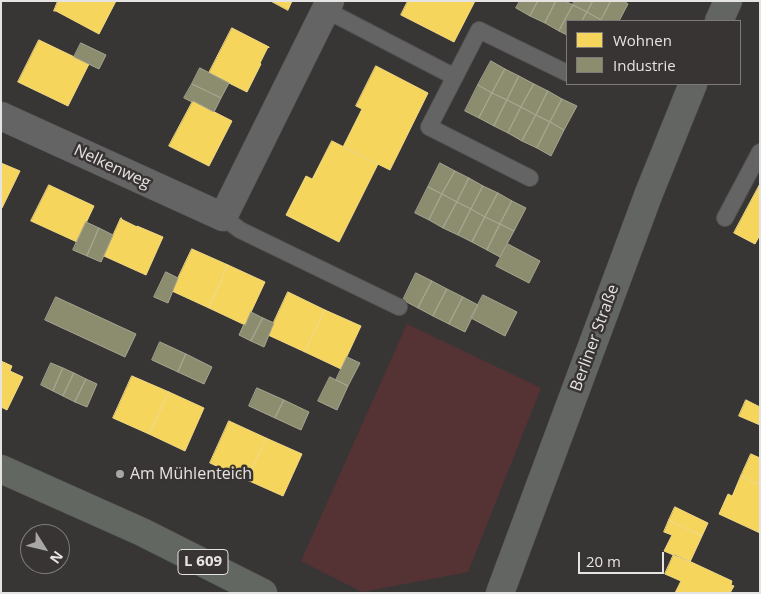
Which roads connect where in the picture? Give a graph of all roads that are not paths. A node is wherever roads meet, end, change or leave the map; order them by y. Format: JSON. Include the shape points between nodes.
{"nodes":[{"id":1,"x":728,"y":1,"type":"edge"},
{"id":2,"x":328,"y":6,"type":"edge"},
{"id":3,"x":719,"y":20,"type":"edge"},
{"id":4,"x":566,"y":73,"type":"edge"},
{"id":5,"x":455,"y":77,"type":"junction"},
{"id":6,"x":693,"y":85,"type":"edge"},
{"id":7,"x":1,"y":116,"type":"edge"},
{"id":8,"x":760,"y":152,"type":"edge"},
{"id":9,"x":530,"y":178,"type":"dead end"},
{"id":10,"x":223,"y":217,"type":"junction"},
{"id":11,"x":725,"y":218,"type":"dead end"},
{"id":12,"x":399,"y":307,"type":"dead end"},
{"id":13,"x":1,"y":469,"type":"edge"},
{"id":14,"x":264,"y":593,"type":"edge"},
{"id":15,"x":500,"y":593,"type":"edge"}],
"edges":[{"from":1,"to":3,"type":"main road"},
{"from":2,"to":5,"type":"lane"},
{"from":2,"to":10,"type":"street"},
{"from":4,"to":5,"type":"lane","via":[[479,30]]},
{"from":5,"to":9,"type":"lane","via":[[429,127]]},
{"from":6,"to":15,"type":"main road","name":"Berliner Straße"},
{"from":7,"to":10,"type":"street","name":"Nelkenweg"},
{"from":8,"to":11,"type":"lane"},
{"from":10,"to":12,"type":"lane","name":"Nelkenweg","via":[[240,230]]},
{"from":13,"to":14,"type":"main road","number":"L 609","via":[[142,532]]}]}
